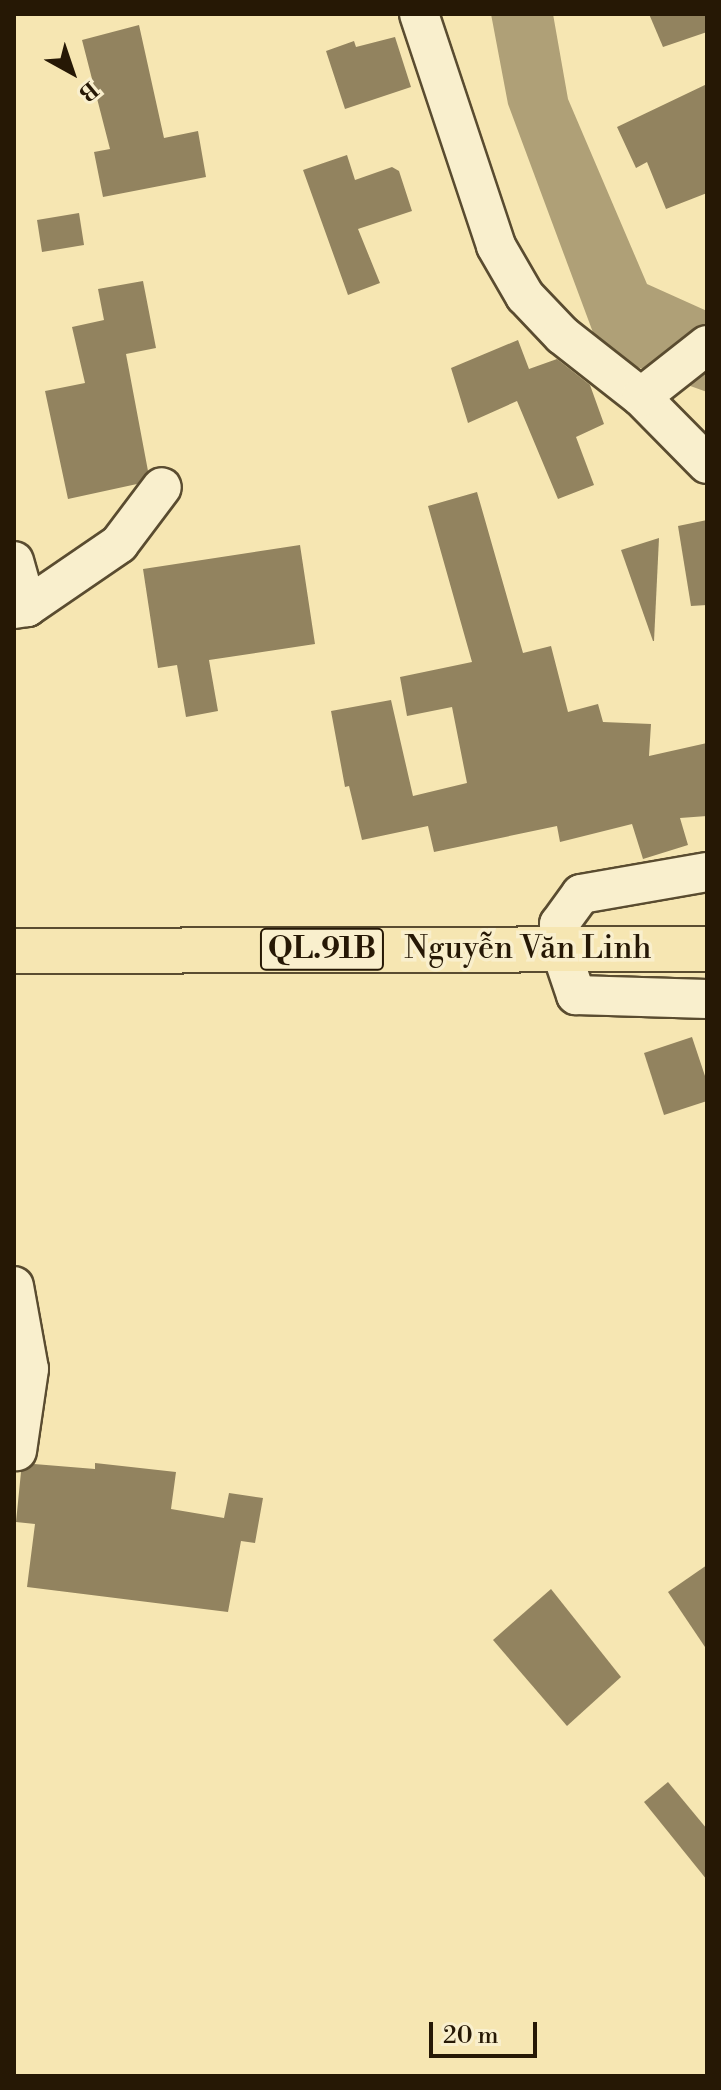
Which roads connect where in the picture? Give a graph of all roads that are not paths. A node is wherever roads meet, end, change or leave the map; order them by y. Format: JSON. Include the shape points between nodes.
{"nodes":[{"id":1,"x":419,"y":14,"type":"edge"},
{"id":2,"x":707,"y":345,"type":"edge"},
{"id":3,"x":652,"y":389,"type":"junction"},
{"id":4,"x":707,"y":464,"type":"edge"},
{"id":5,"x":162,"y":487,"type":"dead end"},
{"id":6,"x":14,"y":561,"type":"edge"},
{"id":7,"x":20,"y":608,"type":"edge"},
{"id":8,"x":707,"y":872,"type":"edge"},
{"id":9,"x":560,"y":948,"type":"junction"},
{"id":10,"x":707,"y":949,"type":"edge"},
{"id":11,"x":14,"y":951,"type":"edge"},
{"id":12,"x":707,"y":999,"type":"edge"},
{"id":13,"x":14,"y":1286,"type":"edge"},
{"id":14,"x":17,"y":1451,"type":"dead end"}],
"edges":[{"from":1,"to":3,"type":"street","via":[[496,246],[525,296],[562,335]]},
{"from":2,"to":3,"type":"street"},
{"from":3,"to":4,"type":"street"},
{"from":5,"to":7,"type":"street","via":[[119,544]]},
{"from":6,"to":7,"type":"street"},
{"from":8,"to":9,"type":"street","via":[[581,894],[564,910]]},
{"from":9,"to":10,"type":"highway","name":"Nguyễn Văn Linh","number":"QL.91B"},
{"from":9,"to":11,"type":"highway","name":"Nguyễn Văn Linh","number":"QL.91B"},
{"from":9,"to":12,"type":"street","via":[[576,995]]},
{"from":13,"to":14,"type":"street","via":[[29,1369]]}]}
